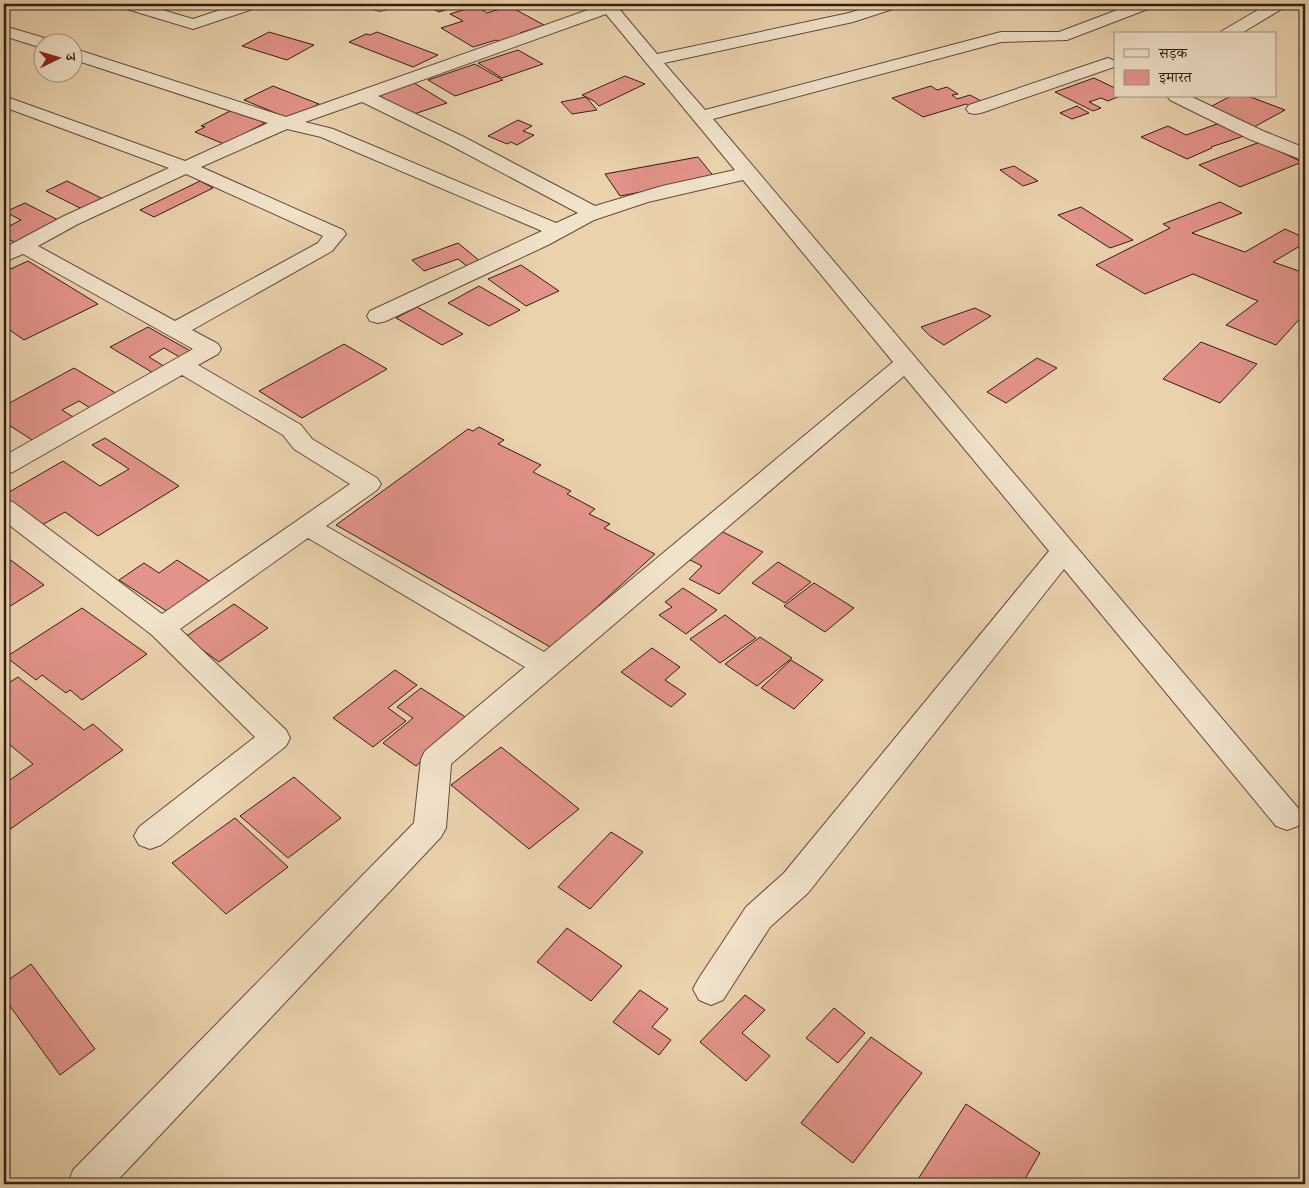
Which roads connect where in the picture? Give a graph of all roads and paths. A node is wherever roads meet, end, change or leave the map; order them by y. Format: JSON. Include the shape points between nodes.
{"nodes":[{"id":1,"x":126,"y":4,"type":"edge"},
{"id":2,"x":216,"y":4,"type":"edge"},
{"id":3,"x":253,"y":4,"type":"edge"},
{"id":4,"x":371,"y":4,"type":"edge"},
{"id":5,"x":390,"y":4,"type":"edge"},
{"id":6,"x":893,"y":4,"type":"edge"},
{"id":7,"x":1147,"y":4,"type":"edge"},
{"id":8,"x":1280,"y":4,"type":"edge"},
{"id":9,"x":615,"y":5,"type":"edge"},
{"id":10,"x":233,"y":9,"type":"junction"},
{"id":11,"x":4,"y":31,"type":"edge"},
{"id":12,"x":1231,"y":32,"type":"edge"},
{"id":13,"x":1061,"y":37,"type":"junction"},
{"id":14,"x":32,"y":40,"type":"edge"},
{"id":15,"x":1077,"y":46,"type":"dead end"},
{"id":16,"x":1092,"y":54,"type":"dead end"},
{"id":17,"x":82,"y":56,"type":"edge"},
{"id":18,"x":653,"y":60,"type":"junction"},
{"id":19,"x":1111,"y":65,"type":"edge"},
{"id":20,"x":363,"y":96,"type":"junction"},
{"id":21,"x":1180,"y":98,"type":"edge"},
{"id":22,"x":4,"y":101,"type":"edge"},
{"id":23,"x":975,"y":109,"type":"dead end"},
{"id":24,"x":701,"y":117,"type":"junction"},
{"id":25,"x":286,"y":123,"type":"junction"},
{"id":26,"x":1305,"y":155,"type":"edge"},
{"id":27,"x":185,"y":167,"type":"junction"},
{"id":28,"x":748,"y":173,"type":"junction"},
{"id":29,"x":593,"y":213,"type":"junction"},
{"id":30,"x":556,"y":230,"type":"junction"},
{"id":31,"x":13,"y":251,"type":"edge"},
{"id":32,"x":378,"y":316,"type":"dead end"},
{"id":33,"x":175,"y":330,"type":"junction"},
{"id":34,"x":907,"y":362,"type":"junction"},
{"id":35,"x":182,"y":365,"type":"junction"},
{"id":36,"x":4,"y":466,"type":"edge"},
{"id":37,"x":4,"y":508,"type":"edge"},
{"id":38,"x":307,"y":526,"type":"junction"},
{"id":39,"x":1064,"y":550,"type":"junction"},
{"id":40,"x":162,"y":628,"type":"junction"},
{"id":41,"x":546,"y":666,"type":"junction"},
{"id":42,"x":1287,"y":817,"type":"dead end"},
{"id":43,"x":150,"y":836,"type":"dead end"},
{"id":44,"x":711,"y":989,"type":"dead end"},
{"id":45,"x":87,"y":1184,"type":"edge"}],
"edges":[{"from":1,"to":10,"type":"street","via":[[193,24]]},
{"from":2,"to":10,"type":"street"},
{"from":3,"to":10,"type":"street"},
{"from":4,"to":5,"type":"street"},
{"from":6,"to":18,"type":"street","via":[[853,17]]},
{"from":7,"to":13,"type":"street"},
{"from":8,"to":12,"type":"street"},
{"from":9,"to":18,"type":"street"},
{"from":9,"to":20,"type":"street"},
{"from":11,"to":14,"type":"street"},
{"from":13,"to":15,"type":"street"},
{"from":13,"to":24,"type":"street","via":[[1001,37]]},
{"from":16,"to":19,"type":"street"},
{"from":17,"to":25,"type":"street"},
{"from":18,"to":24,"type":"street"},
{"from":19,"to":23,"type":"street"},
{"from":20,"to":25,"type":"street"},
{"from":20,"to":29,"type":"street","via":[[457,140]]},
{"from":21,"to":26,"type":"street"},
{"from":22,"to":27,"type":"street"},
{"from":24,"to":28,"type":"street"},
{"from":25,"to":27,"type":"street"},
{"from":25,"to":30,"type":"street","via":[[327,133]]},
{"from":27,"to":31,"type":"street"},
{"from":27,"to":33,"type":"street","via":[[336,234],[325,247]]},
{"from":28,"to":29,"type":"street","via":[[670,190]]},
{"from":28,"to":34,"type":"street"},
{"from":29,"to":30,"type":"street"},
{"from":30,"to":32,"type":"street","via":[[541,241]]},
{"from":31,"to":33,"type":"street"},
{"from":33,"to":35,"type":"street","via":[[210,349]]},
{"from":34,"to":39,"type":"street"},
{"from":34,"to":41,"type":"street"},
{"from":35,"to":36,"type":"street"},
{"from":35,"to":38,"type":"street","via":[[292,430],[303,444],[368,484]]},
{"from":37,"to":40,"type":"street"},
{"from":38,"to":40,"type":"street"},
{"from":38,"to":41,"type":"street"},
{"from":39,"to":42,"type":"street"},
{"from":39,"to":44,"type":"street","via":[[796,883],[758,917]]},
{"from":40,"to":43,"type":"street","via":[[275,738]]},
{"from":41,"to":45,"type":"street","via":[[436,759],[430,828]]}]}
